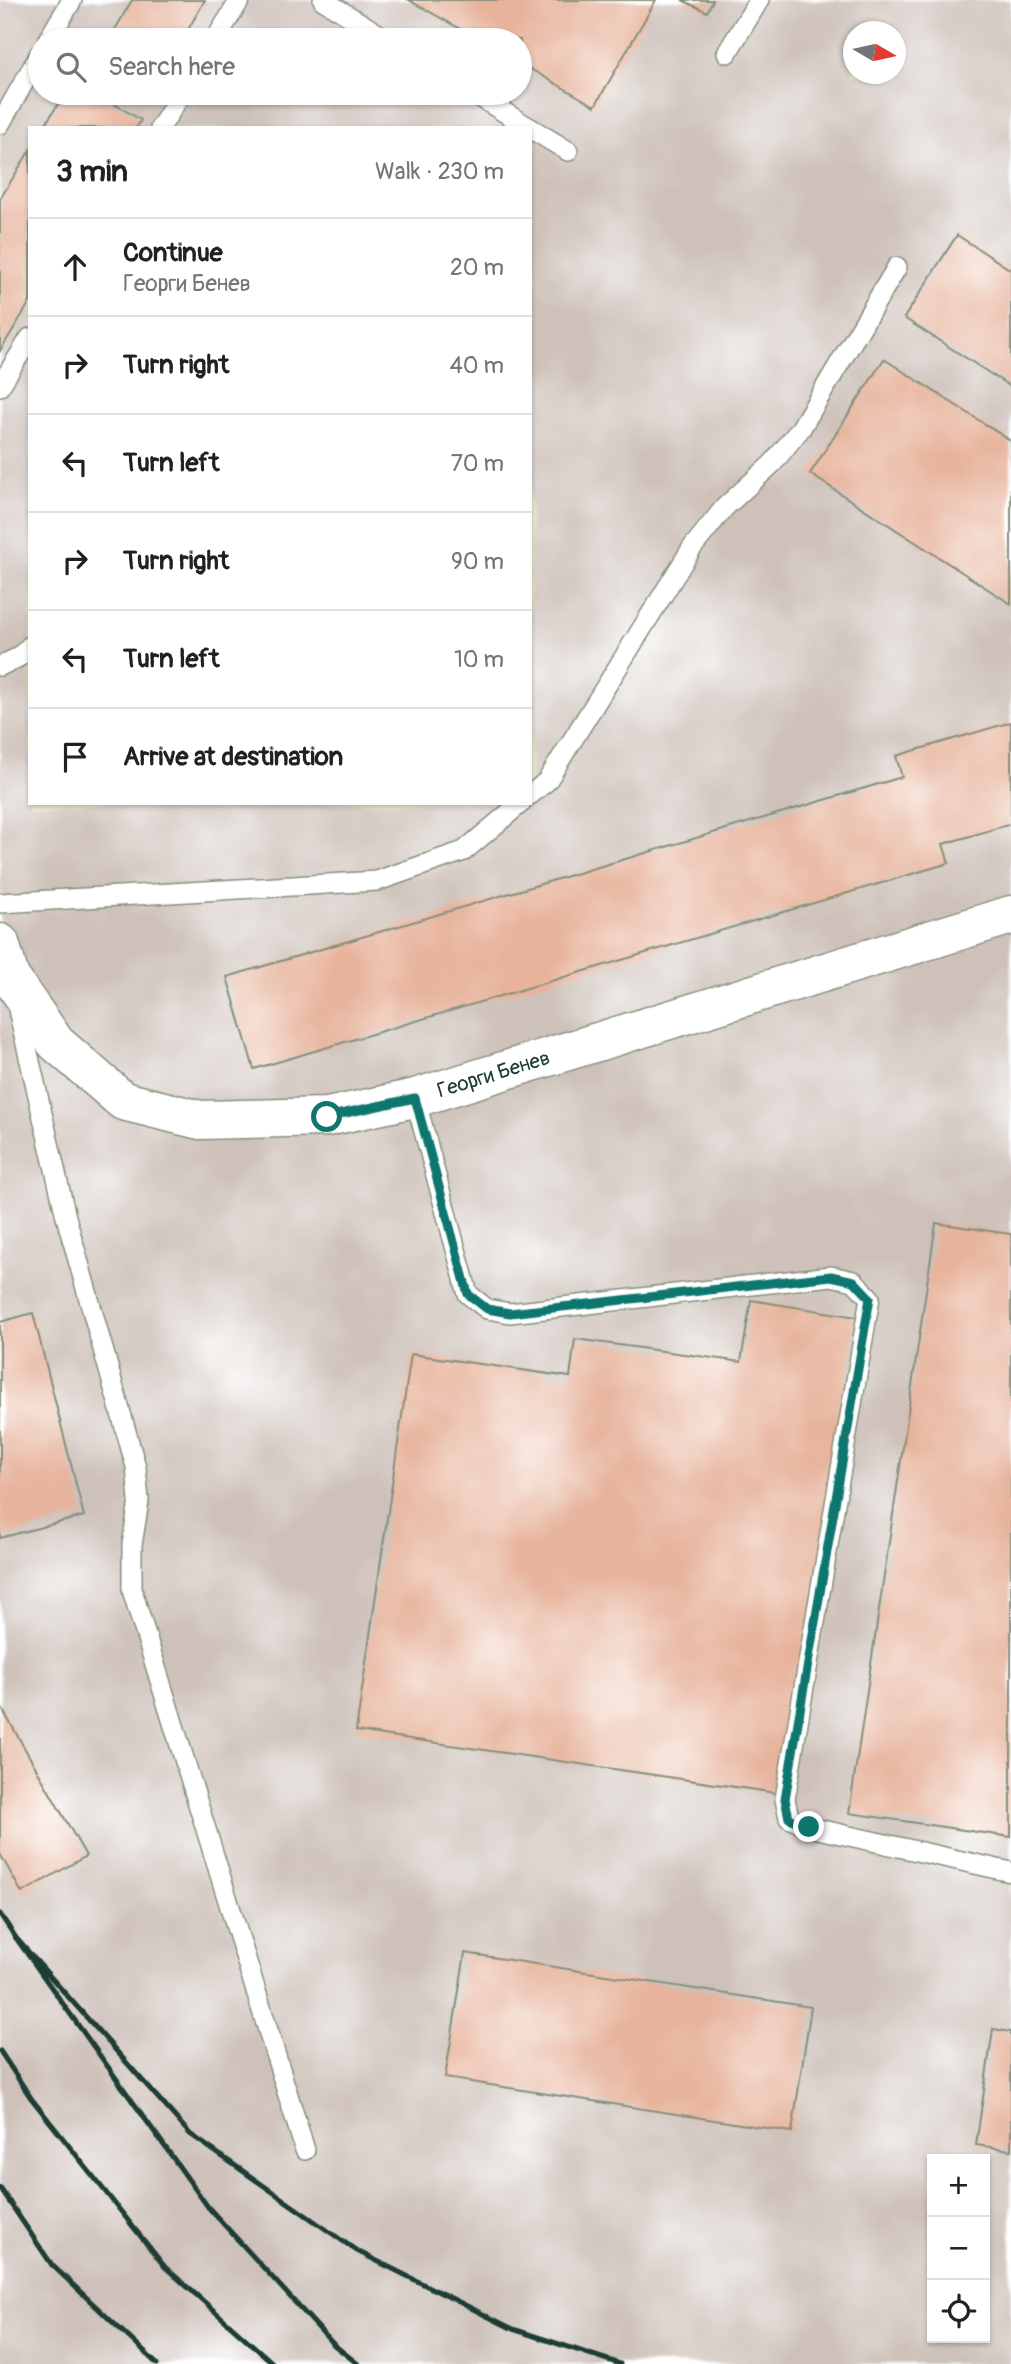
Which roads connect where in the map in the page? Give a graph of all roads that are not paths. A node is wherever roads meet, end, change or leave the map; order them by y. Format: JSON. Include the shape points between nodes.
{"nodes":[{"id":1,"x":72,"y":0,"type":"edge"},
{"id":2,"x":240,"y":0,"type":"edge"},
{"id":3,"x":323,"y":0,"type":"edge"},
{"id":4,"x":759,"y":0,"type":"edge"},
{"id":5,"x":55,"y":28,"type":"edge"},
{"id":6,"x":222,"y":28,"type":"edge"},
{"id":7,"x":368,"y":28,"type":"edge"},
{"id":8,"x":727,"y":54,"type":"dead end"},
{"id":9,"x":28,"y":75,"type":"edge"},
{"id":10,"x":174,"y":105,"type":"edge"},
{"id":11,"x":493,"y":105,"type":"edge"},
{"id":12,"x":0,"y":124,"type":"edge"},
{"id":13,"x":161,"y":126,"type":"edge"},
{"id":14,"x":527,"y":126,"type":"edge"},
{"id":15,"x":532,"y":129,"type":"edge"},
{"id":16,"x":568,"y":151,"type":"dead end"},
{"id":17,"x":897,"y":267,"type":"dead end"},
{"id":18,"x":28,"y":341,"type":"edge"},
{"id":19,"x":0,"y":386,"type":"edge"},
{"id":20,"x":28,"y":648,"type":"edge"},
{"id":21,"x":0,"y":666,"type":"edge"},
{"id":22,"x":532,"y":793,"type":"edge"},
{"id":23,"x":519,"y":805,"type":"edge"},
{"id":24,"x":0,"y":903,"type":"edge"},
{"id":25,"x":1011,"y":915,"type":"edge"},
{"id":26,"x":5,"y":960,"type":"edge"},
{"id":27,"x":415,"y":1098,"type":"junction"},
{"id":28,"x":1011,"y":1872,"type":"edge"},
{"id":29,"x":305,"y":2150,"type":"dead end"}],
"edges":[{"from":1,"to":5,"type":"lane"},
{"from":2,"to":6,"type":"lane"},
{"from":3,"to":7,"type":"lane"},
{"from":4,"to":8,"type":"lane"},
{"from":9,"to":12,"type":"lane"},
{"from":10,"to":13,"type":"lane"},
{"from":11,"to":14,"type":"lane"},
{"from":15,"to":16,"type":"lane"},
{"from":17,"to":22,"type":"lane","via":[[801,428],[692,548],[547,781]]},
{"from":18,"to":19,"type":"lane"},
{"from":20,"to":21,"type":"lane"},
{"from":23,"to":24,"type":"lane","via":[[464,851],[377,881]]},
{"from":25,"to":27,"type":"street","name":"Георги Бенев"},
{"from":26,"to":27,"type":"street","name":"Георги Бенев","via":[[55,1043],[123,1101],[200,1120],[327,1117]]},
{"from":26,"to":29,"type":"lane","via":[[66,1217],[136,1467],[139,1501],[132,1545],[132,1590]]},
{"from":27,"to":28,"type":"lane","via":[[468,1294],[487,1309],[510,1313],[831,1276],[854,1281],[870,1298],[785,1799],[789,1818],[809,1827]]}]}
